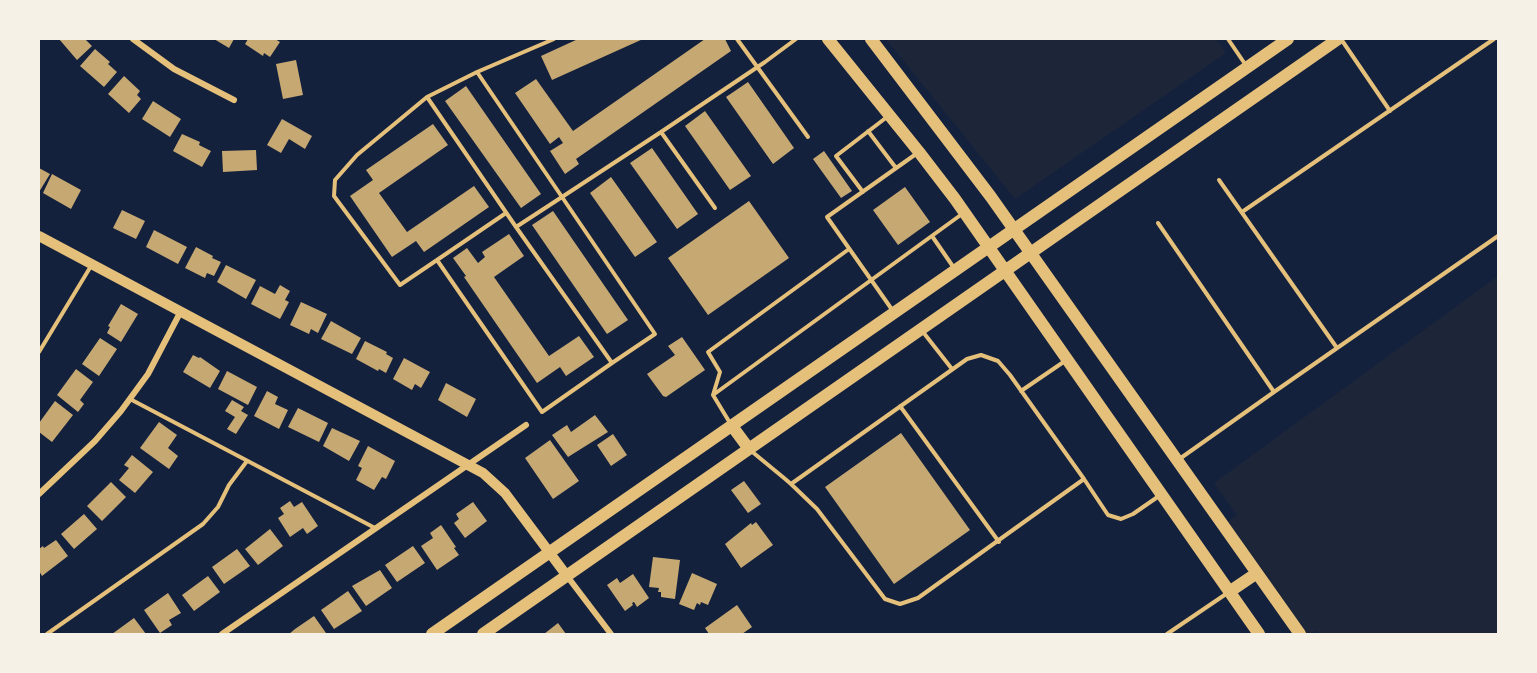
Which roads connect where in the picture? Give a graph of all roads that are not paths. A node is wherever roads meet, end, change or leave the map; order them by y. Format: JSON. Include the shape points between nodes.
{"nodes":[{"id":1,"x":134,"y":39,"type":"edge"},
{"id":2,"x":554,"y":39,"type":"edge"},
{"id":3,"x":737,"y":39,"type":"edge"},
{"id":4,"x":796,"y":39,"type":"edge"},
{"id":5,"x":828,"y":39,"type":"edge"},
{"id":6,"x":871,"y":39,"type":"edge"},
{"id":7,"x":1228,"y":39,"type":"edge"},
{"id":8,"x":1288,"y":39,"type":"edge"},
{"id":9,"x":1340,"y":39,"type":"edge"},
{"id":10,"x":1494,"y":39,"type":"edge"},
{"id":11,"x":758,"y":68,"type":"junction"},
{"id":12,"x":1247,"y":68,"type":"junction"},
{"id":13,"x":477,"y":72,"type":"junction"},
{"id":14,"x":427,"y":97,"type":"junction"},
{"id":15,"x":234,"y":100,"type":"dead end"},
{"id":16,"x":1390,"y":111,"type":"junction"},
{"id":17,"x":890,"y":115,"type":"junction"},
{"id":18,"x":661,"y":132,"type":"junction"},
{"id":19,"x":868,"y":132,"type":"junction"},
{"id":20,"x":808,"y":137,"type":"dead end"},
{"id":21,"x":919,"y":152,"type":"junction"},
{"id":22,"x":896,"y":168,"type":"junction"},
{"id":23,"x":1219,"y":180,"type":"dead end"},
{"id":24,"x":863,"y":192,"type":"junction"},
{"id":25,"x":562,"y":197,"type":"junction"},
{"id":26,"x":715,"y":208,"type":"dead end"},
{"id":27,"x":964,"y":212,"type":"junction"},
{"id":28,"x":1242,"y":212,"type":"junction"},
{"id":29,"x":506,"y":213,"type":"junction"},
{"id":30,"x":1158,"y":223,"type":"dead end"},
{"id":31,"x":516,"y":227,"type":"junction"},
{"id":32,"x":1015,"y":230,"type":"junction"},
{"id":33,"x":39,"y":236,"type":"edge"},
{"id":34,"x":932,"y":236,"type":"junction"},
{"id":35,"x":1498,"y":236,"type":"edge"},
{"id":36,"x":989,"y":248,"type":"junction"},
{"id":37,"x":849,"y":249,"type":"junction"},
{"id":38,"x":1031,"y":254,"type":"junction"},
{"id":39,"x":437,"y":260,"type":"junction"},
{"id":40,"x":92,"y":264,"type":"junction"},
{"id":41,"x":956,"y":271,"type":"junction"},
{"id":42,"x":1005,"y":272,"type":"junction"},
{"id":43,"x":872,"y":281,"type":"junction"},
{"id":44,"x":181,"y":311,"type":"junction"},
{"id":45,"x":895,"y":313,"type":"junction"},
{"id":46,"x":922,"y":330,"type":"junction"},
{"id":47,"x":1337,"y":348,"type":"junction"},
{"id":48,"x":39,"y":352,"type":"edge"},
{"id":49,"x":1067,"y":360,"type":"junction"},
{"id":50,"x":612,"y":363,"type":"junction"},
{"id":51,"x":952,"y":369,"type":"junction"},
{"id":52,"x":1021,"y":391,"type":"junction"},
{"id":53,"x":1274,"y":392,"type":"junction"},
{"id":54,"x":713,"y":396,"type":"junction"},
{"id":55,"x":130,"y":399,"type":"junction"},
{"id":56,"x":900,"y":406,"type":"junction"},
{"id":57,"x":526,"y":425,"type":"dead end"},
{"id":58,"x":732,"y":426,"type":"junction"},
{"id":59,"x":749,"y":449,"type":"junction"},
{"id":60,"x":1177,"y":460,"type":"junction"},
{"id":61,"x":247,"y":461,"type":"junction"},
{"id":62,"x":469,"y":464,"type":"junction"},
{"id":63,"x":1084,"y":479,"type":"junction"},
{"id":64,"x":791,"y":484,"type":"junction"},
{"id":65,"x":1161,"y":494,"type":"junction"},
{"id":66,"x":39,"y":495,"type":"edge"},
{"id":67,"x":375,"y":528,"type":"junction"},
{"id":68,"x":999,"y":542,"type":"junction"},
{"id":69,"x":550,"y":552,"type":"junction"},
{"id":70,"x":1257,"y":573,"type":"junction"},
{"id":71,"x":567,"y":576,"type":"junction"},
{"id":72,"x":1229,"y":592,"type":"junction"},
{"id":73,"x":47,"y":634,"type":"edge"},
{"id":74,"x":222,"y":634,"type":"edge"},
{"id":75,"x":432,"y":634,"type":"edge"},
{"id":76,"x":483,"y":634,"type":"edge"},
{"id":77,"x":611,"y":634,"type":"edge"},
{"id":78,"x":1167,"y":634,"type":"edge"},
{"id":79,"x":1259,"y":634,"type":"edge"},
{"id":80,"x":1300,"y":634,"type":"edge"}],
"edges":[{"from":1,"to":15,"type":"street","via":[[174,69]]},
{"from":2,"to":13,"type":"lane"},
{"from":3,"to":11,"type":"lane"},
{"from":4,"to":11,"type":"lane"},
{"from":5,"to":17,"type":"main road"},
{"from":6,"to":32,"type":"main road"},
{"from":7,"to":12,"type":"lane"},
{"from":8,"to":12,"type":"main road"},
{"from":9,"to":16,"type":"lane"},
{"from":9,"to":38,"type":"main road"},
{"from":10,"to":16,"type":"lane"},
{"from":11,"to":18,"type":"lane"},
{"from":11,"to":20,"type":"lane"},
{"from":12,"to":32,"type":"main road"},
{"from":13,"to":14,"type":"lane"},
{"from":13,"to":25,"type":"lane"},
{"from":14,"to":29,"type":"lane"},
{"from":14,"to":39,"type":"lane","via":[[357,155],[335,180],[334,196],[400,285]]},
{"from":16,"to":28,"type":"lane"},
{"from":17,"to":19,"type":"lane"},
{"from":17,"to":21,"type":"main road"},
{"from":18,"to":25,"type":"lane"},
{"from":18,"to":26,"type":"lane"},
{"from":19,"to":22,"type":"lane"},
{"from":19,"to":24,"type":"lane","via":[[836,156]]},
{"from":21,"to":22,"type":"lane"},
{"from":21,"to":27,"type":"main road"},
{"from":22,"to":24,"type":"lane"},
{"from":23,"to":28,"type":"lane"},
{"from":24,"to":37,"type":"lane","via":[[827,217]]},
{"from":25,"to":31,"type":"lane"},
{"from":25,"to":50,"type":"lane","via":[[655,334]]},
{"from":27,"to":34,"type":"lane"},
{"from":27,"to":36,"type":"main road"},
{"from":28,"to":47,"type":"lane"},
{"from":29,"to":31,"type":"lane"},
{"from":29,"to":39,"type":"lane"},
{"from":30,"to":53,"type":"lane"},
{"from":31,"to":50,"type":"lane"},
{"from":32,"to":36,"type":"main road"},
{"from":32,"to":38,"type":"main road"},
{"from":33,"to":40,"type":"street"},
{"from":34,"to":41,"type":"lane"},
{"from":34,"to":43,"type":"lane"},
{"from":35,"to":47,"type":"lane"},
{"from":36,"to":41,"type":"main road"},
{"from":36,"to":42,"type":"main road"},
{"from":37,"to":43,"type":"lane"},
{"from":37,"to":54,"type":"lane","via":[[708,352],[720,372]]},
{"from":38,"to":42,"type":"main road"},
{"from":38,"to":60,"type":"main road"},
{"from":39,"to":50,"type":"lane","via":[[542,412]]},
{"from":40,"to":44,"type":"street"},
{"from":40,"to":48,"type":"lane"},
{"from":41,"to":45,"type":"main road"},
{"from":42,"to":46,"type":"main road"},
{"from":42,"to":49,"type":"main road"},
{"from":43,"to":45,"type":"lane"},
{"from":43,"to":54,"type":"lane"},
{"from":44,"to":55,"type":"street","via":[[148,374]]},
{"from":44,"to":62,"type":"street"},
{"from":45,"to":58,"type":"main road"},
{"from":46,"to":51,"type":"lane"},
{"from":46,"to":59,"type":"main road"},
{"from":47,"to":53,"type":"lane"},
{"from":49,"to":52,"type":"lane"},
{"from":49,"to":65,"type":"main road"},
{"from":51,"to":52,"type":"lane","via":[[981,355],[998,361]]},
{"from":51,"to":56,"type":"lane"},
{"from":52,"to":63,"type":"lane"},
{"from":53,"to":60,"type":"lane"},
{"from":54,"to":58,"type":"lane"},
{"from":55,"to":61,"type":"lane"},
{"from":55,"to":66,"type":"street","via":[[95,441]]},
{"from":56,"to":64,"type":"lane"},
{"from":56,"to":68,"type":"lane"},
{"from":57,"to":62,"type":"street"},
{"from":58,"to":59,"type":"main road"},
{"from":58,"to":69,"type":"main road"},
{"from":59,"to":64,"type":"lane"},
{"from":59,"to":71,"type":"main road"},
{"from":60,"to":70,"type":"main road"},
{"from":61,"to":67,"type":"lane"},
{"from":61,"to":73,"type":"lane","via":[[203,524]]},
{"from":62,"to":67,"type":"street"},
{"from":62,"to":69,"type":"street","via":[[505,493]]},
{"from":63,"to":65,"type":"lane","via":[[1108,515],[1121,519]]},
{"from":63,"to":68,"type":"lane"},
{"from":64,"to":68,"type":"lane","via":[[817,509],[885,599],[900,604],[918,598]]},
{"from":65,"to":72,"type":"main road"},
{"from":67,"to":74,"type":"street"},
{"from":69,"to":71,"type":"street"},
{"from":69,"to":75,"type":"main road"},
{"from":70,"to":72,"type":"main road"},
{"from":70,"to":80,"type":"main road"},
{"from":71,"to":76,"type":"main road"},
{"from":71,"to":77,"type":"street"},
{"from":72,"to":78,"type":"lane"},
{"from":72,"to":79,"type":"main road"}]}
